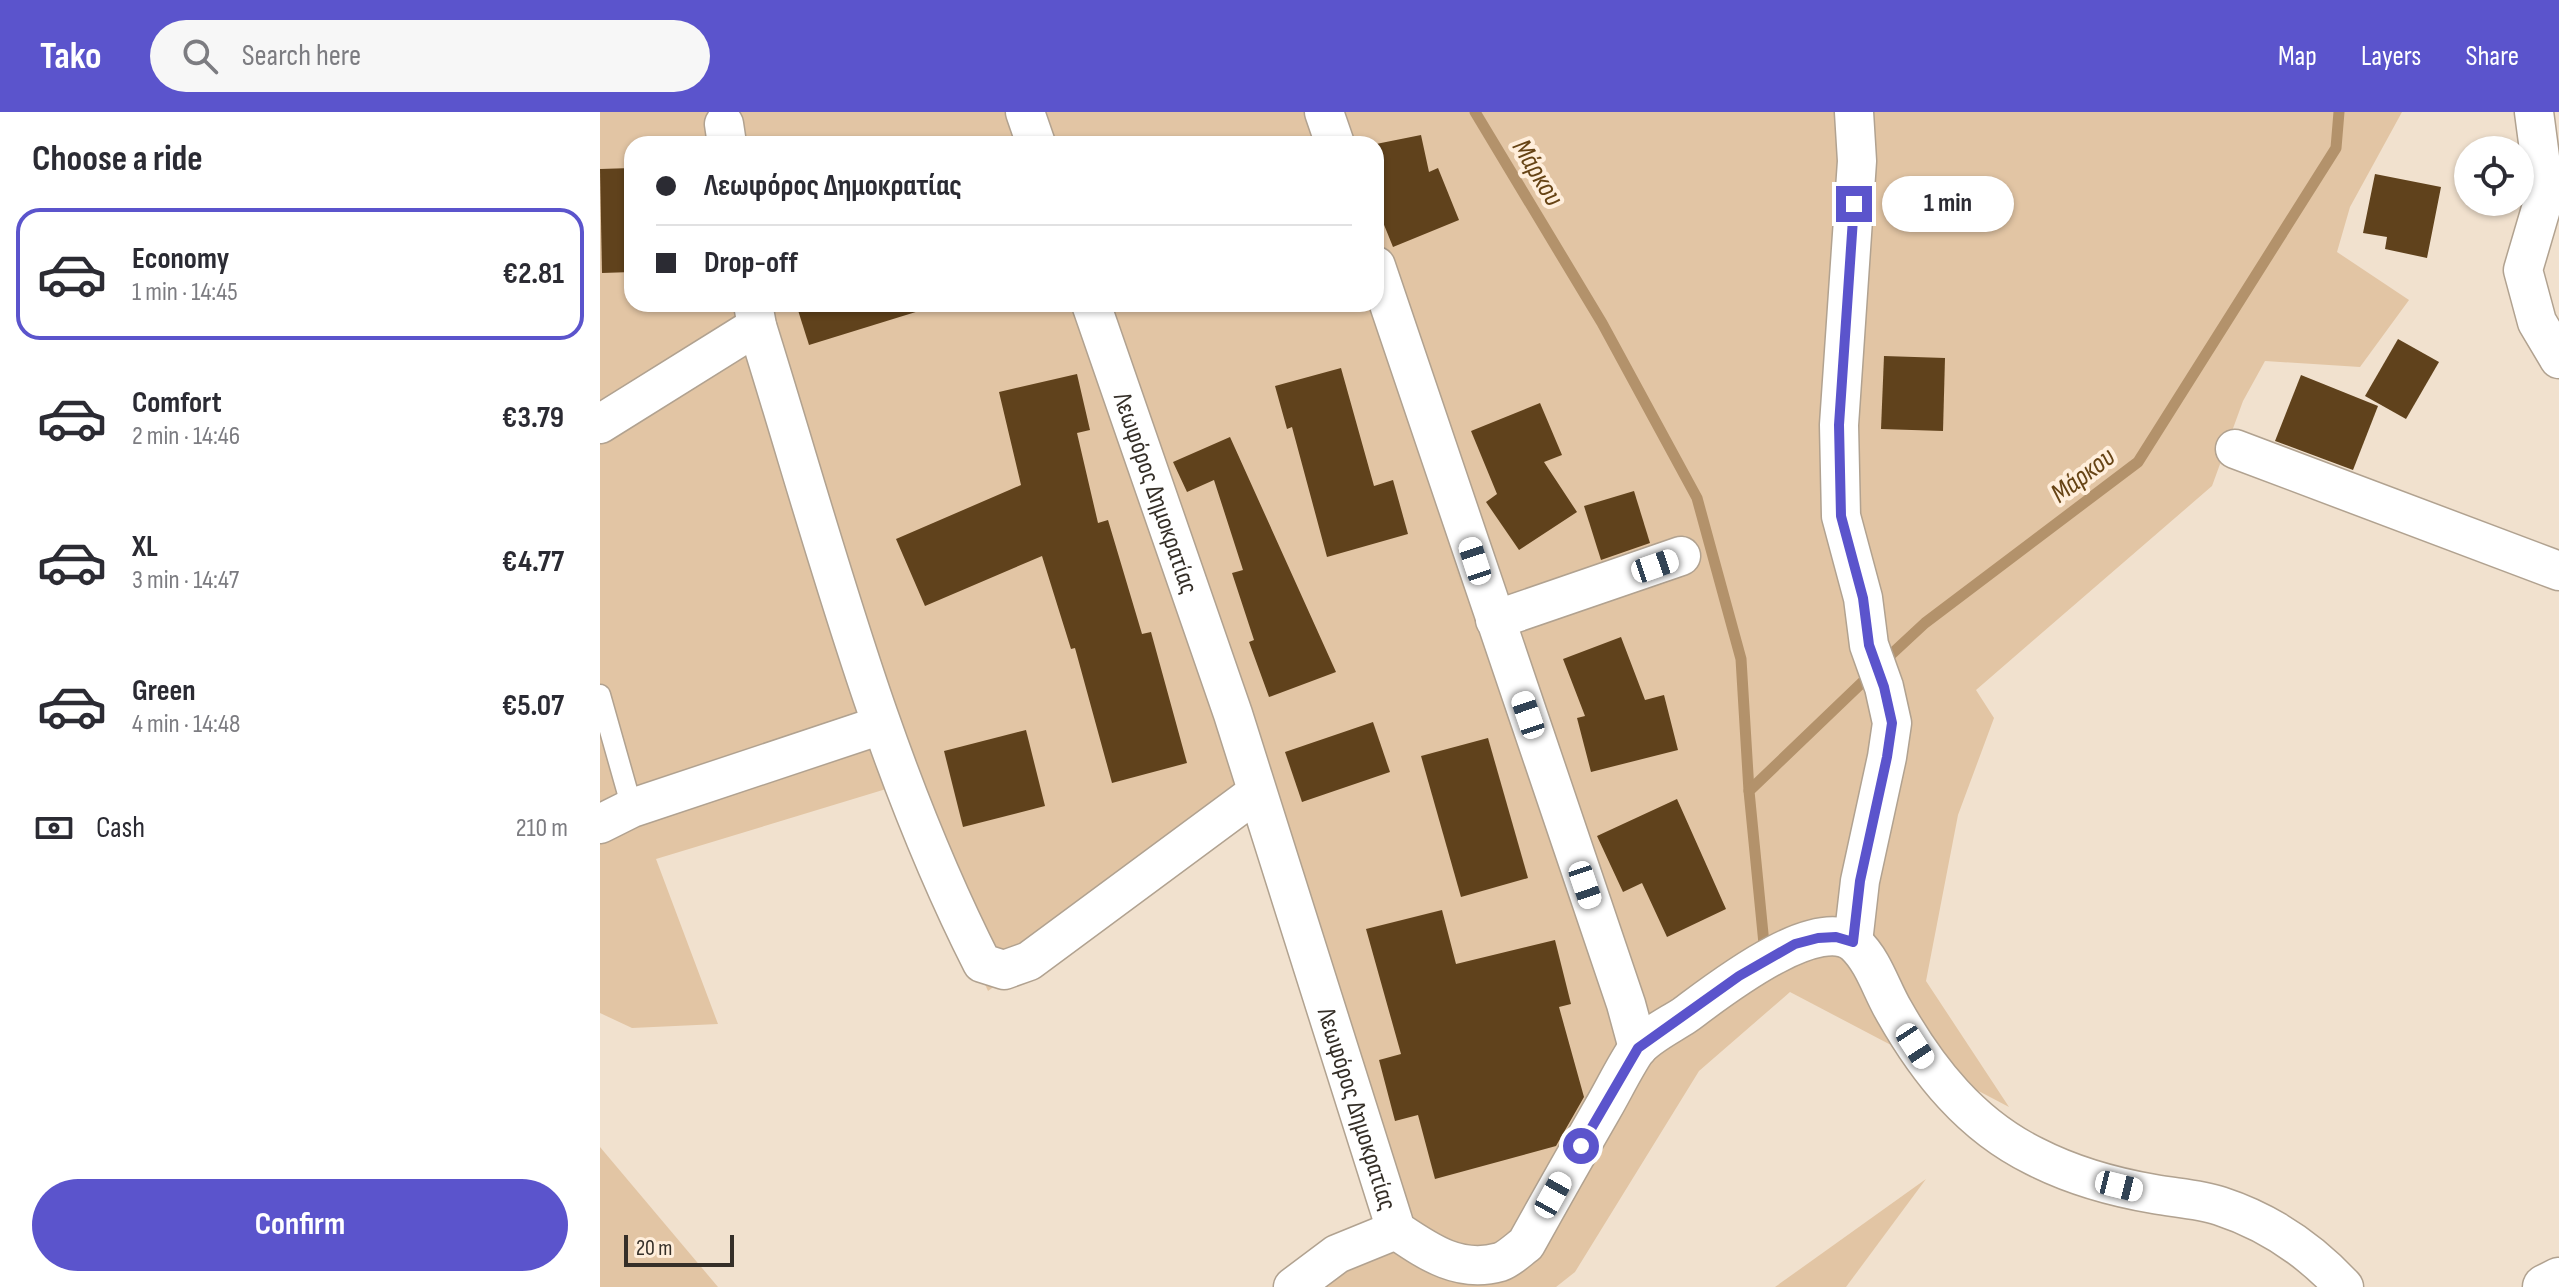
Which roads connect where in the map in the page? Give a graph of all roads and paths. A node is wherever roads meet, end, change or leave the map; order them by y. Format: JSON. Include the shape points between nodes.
{"nodes":[{"id":1,"x":1025,"y":112,"type":"edge"},
{"id":2,"x":1324,"y":112,"type":"edge"},
{"id":3,"x":1854,"y":112,"type":"edge"},
{"id":4,"x":2534,"y":112,"type":"edge"},
{"id":5,"x":1033,"y":136,"type":"edge"},
{"id":6,"x":1332,"y":136,"type":"edge"},
{"id":7,"x":2552,"y":183,"type":"edge"},
{"id":8,"x":1384,"y":290,"type":"edge"},
{"id":9,"x":1094,"y":312,"type":"edge"},
{"id":10,"x":755,"y":315,"type":"edge"},
{"id":11,"x":2559,"y":359,"type":"edge"},
{"id":12,"x":600,"y":424,"type":"edge"},
{"id":13,"x":2235,"y":449,"type":"dead end"},
{"id":14,"x":1681,"y":556,"type":"dead end"},
{"id":15,"x":2559,"y":571,"type":"edge"},
{"id":16,"x":1495,"y":620,"type":"junction"},
{"id":17,"x":600,"y":695,"type":"edge"},
{"id":18,"x":881,"y":725,"type":"junction"},
{"id":19,"x":1256,"y":793,"type":"junction"},
{"id":20,"x":616,"y":816,"type":"edge"},
{"id":21,"x":1853,"y":942,"type":"junction"},
{"id":22,"x":1638,"y":1048,"type":"junction"},
{"id":23,"x":1396,"y":1230,"type":"junction"},
{"id":24,"x":2559,"y":1280,"type":"edge"},
{"id":25,"x":1293,"y":1287,"type":"edge"},
{"id":26,"x":2344,"y":1287,"type":"edge"},
{"id":27,"x":2545,"y":1287,"type":"edge"}],
"edges":[{"from":1,"to":5,"type":"street"},
{"from":2,"to":6,"type":"street"},
{"from":3,"to":21,"type":"street","via":[[1856,173],[1839,425],[1841,516],[1892,723]]},
{"from":4,"to":7,"type":"street"},
{"from":7,"to":11,"type":"street","via":[[2523,270],[2537,322]]},
{"from":8,"to":16,"type":"street"},
{"from":9,"to":19,"type":"street","name":"Λεωφόρος Δημοκρατίας"},
{"from":10,"to":12,"type":"street"},
{"from":10,"to":18,"type":"street"},
{"from":13,"to":15,"type":"street"},
{"from":14,"to":16,"type":"street"},
{"from":16,"to":22,"type":"street"},
{"from":17,"to":20,"type":"lane"},
{"from":18,"to":19,"type":"street","via":[[968,936],[982,963],[1004,970],[1029,961]]},
{"from":18,"to":20,"type":"street"},
{"from":19,"to":23,"type":"street","name":"Λεωφόρος Δημοκρατίας"},
{"from":21,"to":22,"type":"street","name":"Λεωφόρος Δημοκρατίας","via":[[1836,937],[1795,944],[1739,976]]},
{"from":21,"to":26,"type":"street","via":[[1876,972],[1927,1064],[1960,1104],[1996,1135],[2089,1179],[2217,1205],[2258,1221],[2293,1240]]},
{"from":22,"to":23,"type":"street","name":"Λεωφόρος Δημοκρατίας","via":[[1526,1244],[1502,1261],[1454,1263]]},
{"from":23,"to":25,"type":"street","via":[[1337,1254]]},
{"from":24,"to":27,"type":"street"}]}
